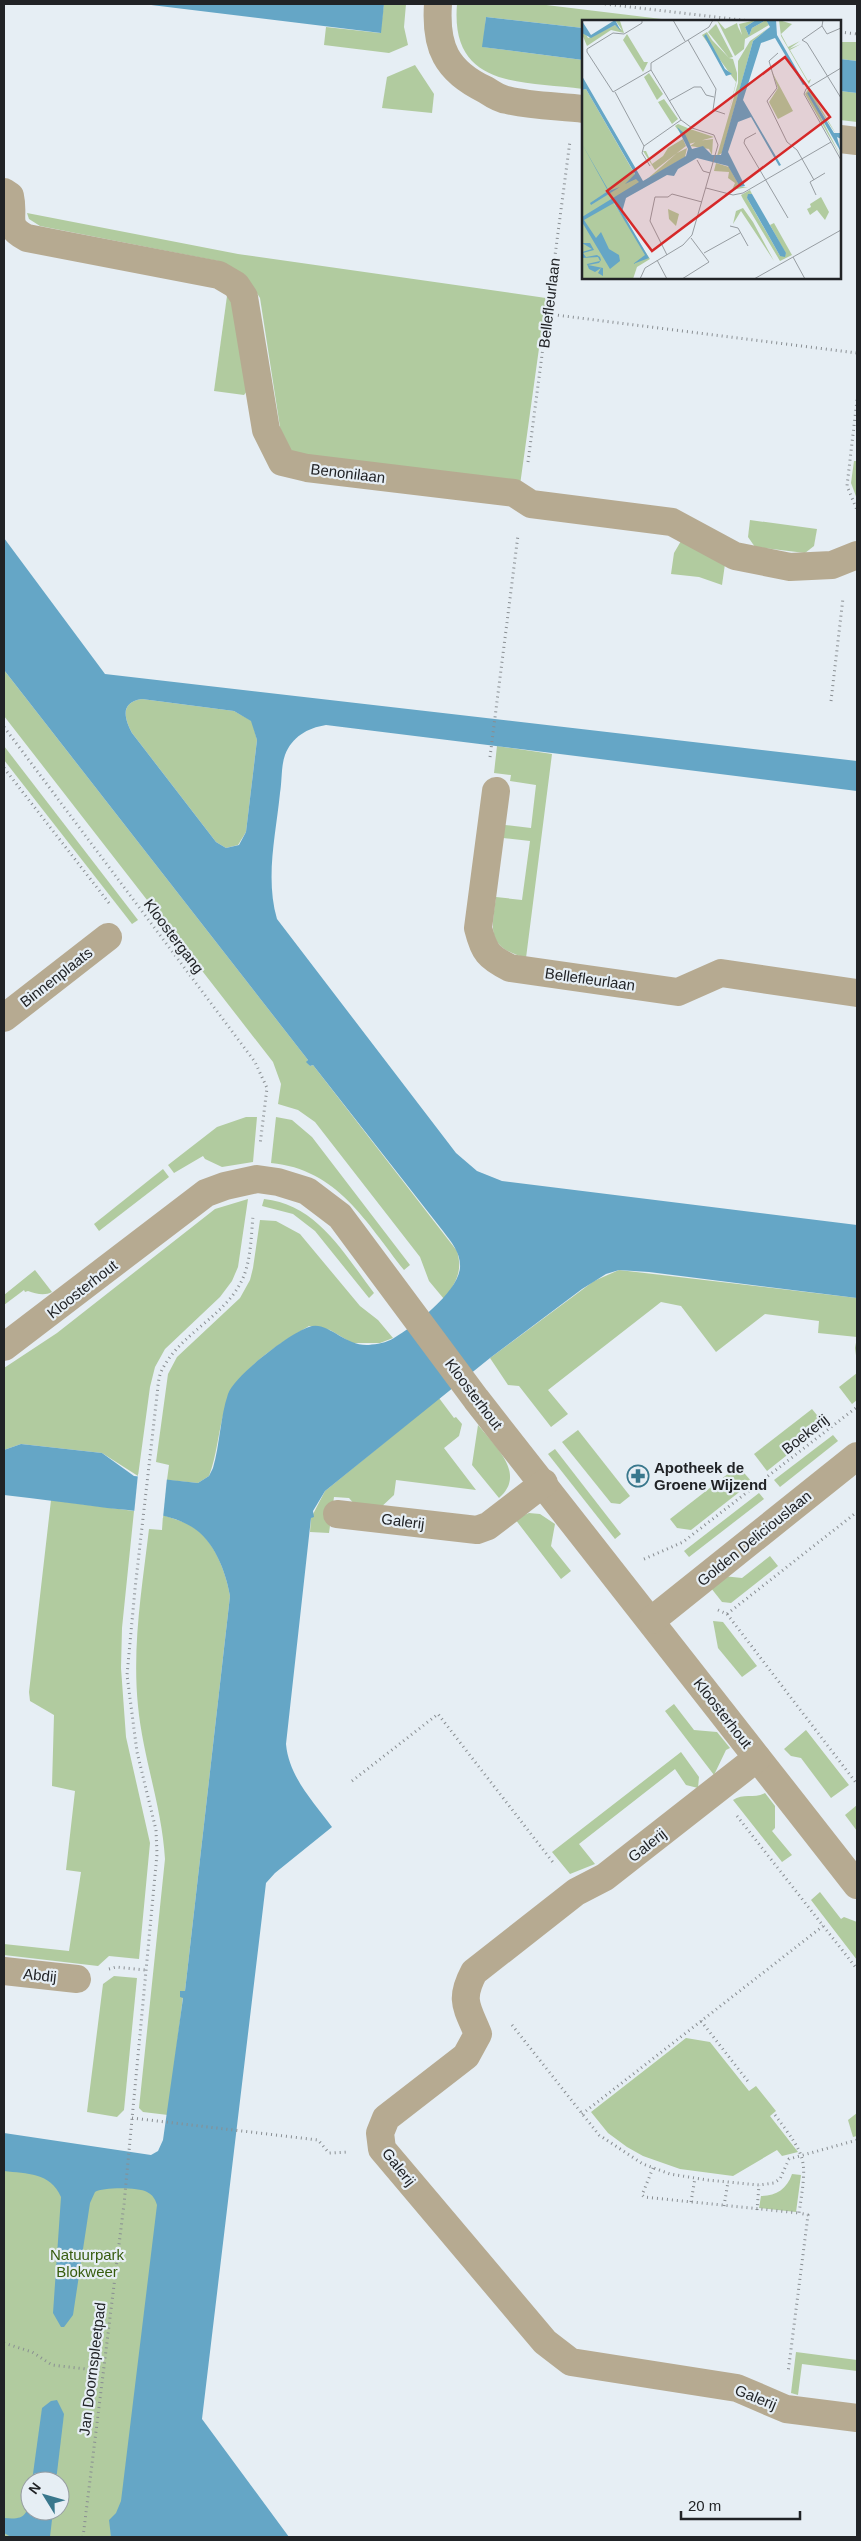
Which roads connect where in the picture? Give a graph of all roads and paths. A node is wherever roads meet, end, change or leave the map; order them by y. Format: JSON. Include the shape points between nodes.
{"nodes":[{"id":1,"x":438,"y":4,"type":"edge"},
{"id":2,"x":605,"y":4,"type":"edge"},
{"id":3,"x":741,"y":20,"type":"edge"},
{"id":4,"x":841,"y":32,"type":"edge"},
{"id":5,"x":857,"y":34,"type":"edge"},
{"id":6,"x":579,"y":109,"type":"edge"},
{"id":7,"x":841,"y":139,"type":"edge"},
{"id":8,"x":857,"y":141,"type":"edge"},
{"id":9,"x":4,"y":192,"type":"edge"},
{"id":10,"x":548,"y":314,"type":"junction"},
{"id":11,"x":857,"y":353,"type":"edge"},
{"id":12,"x":857,"y":400,"type":"edge"},
{"id":13,"x":523,"y":499,"type":"junction"},
{"id":14,"x":857,"y":510,"type":"edge"},
{"id":15,"x":857,"y":555,"type":"edge"},
{"id":16,"x":832,"y":565,"type":"junction"},
{"id":17,"x":831,"y":701,"type":"dead end"},
{"id":18,"x":4,"y":727,"type":"edge"},
{"id":19,"x":490,"y":759,"type":"dead end"},
{"id":20,"x":4,"y":768,"type":"edge"},
{"id":21,"x":496,"y":791,"type":"dead end"},
{"id":22,"x":113,"y":908,"type":"dead end"},
{"id":23,"x":108,"y":937,"type":"dead end"},
{"id":24,"x":857,"y":994,"type":"edge"},
{"id":25,"x":4,"y":1018,"type":"edge"},
{"id":26,"x":257,"y":1179,"type":"junction"},
{"id":27,"x":4,"y":1347,"type":"edge"},
{"id":28,"x":857,"y":1407,"type":"edge"},
{"id":29,"x":857,"y":1456,"type":"edge"},
{"id":30,"x":544,"y":1483,"type":"junction"},
{"id":31,"x":857,"y":1512,"type":"edge"},
{"id":32,"x":337,"y":1514,"type":"dead end"},
{"id":33,"x":142,"y":1527,"type":"joint"},
{"id":34,"x":614,"y":1572,"type":"junction"},
{"id":35,"x":715,"y":1609,"type":"dead end"},
{"id":36,"x":727,"y":1614,"type":"junction"},
{"id":37,"x":652,"y":1620,"type":"junction"},
{"id":38,"x":757,"y":1758,"type":"junction"},
{"id":39,"x":352,"y":1781,"type":"dead end"},
{"id":40,"x":857,"y":1784,"type":"edge"},
{"id":41,"x":717,"y":1790,"type":"junction"},
{"id":42,"x":857,"y":1885,"type":"edge"},
{"id":43,"x":576,"y":1892,"type":"junction"},
{"id":44,"x":823,"y":1926,"type":"junction"},
{"id":45,"x":857,"y":1969,"type":"edge"},
{"id":46,"x":4,"y":1971,"type":"edge"},
{"id":47,"x":77,"y":1979,"type":"dead end"},
{"id":48,"x":508,"y":2020,"type":"dead end"},
{"id":49,"x":701,"y":2021,"type":"junction"},
{"id":50,"x":750,"y":2084,"type":"dead end"},
{"id":51,"x":582,"y":2114,"type":"junction"},
{"id":52,"x":775,"y":2115,"type":"dead end"},
{"id":53,"x":132,"y":2118,"type":"junction"},
{"id":54,"x":857,"y":2140,"type":"edge"},
{"id":55,"x":382,"y":2149,"type":"junction"},
{"id":56,"x":802,"y":2155,"type":"junction"},
{"id":57,"x":653,"y":2168,"type":"junction"},
{"id":58,"x":695,"y":2178,"type":"junction"},
{"id":59,"x":728,"y":2182,"type":"junction"},
{"id":60,"x":759,"y":2185,"type":"junction"},
{"id":61,"x":692,"y":2202,"type":"junction"},
{"id":62,"x":724,"y":2206,"type":"junction"},
{"id":63,"x":757,"y":2210,"type":"junction"},
{"id":64,"x":799,"y":2213,"type":"junction"},
{"id":65,"x":4,"y":2343,"type":"edge"},
{"id":66,"x":103,"y":2371,"type":"junction"},
{"id":67,"x":784,"y":2408,"type":"junction"},
{"id":68,"x":857,"y":2418,"type":"edge"},
{"id":69,"x":83,"y":2537,"type":"edge"}],
"edges":[{"from":1,"to":6,"type":"street","via":[[436,25],[443,53],[455,70],[471,83],[506,100]]},
{"from":2,"to":3,"type":"path"},
{"from":4,"to":5,"type":"path"},
{"from":6,"to":10,"type":"path","name":"Bellefleurlaan"},
{"from":7,"to":8,"type":"street"},
{"from":9,"to":13,"type":"street","name":"Benonilaan","via":[[10,196],[10,224],[14,232],[27,238],[219,275],[236,285],[244,298],[266,430],[282,462],[307,468],[514,493]]},
{"from":10,"to":11,"type":"path"},
{"from":10,"to":13,"type":"path","name":"Bellefleurlaan"},
{"from":12,"to":14,"type":"path","via":[[847,486]]},
{"from":13,"to":16,"type":"street","name":"Benonilaan","via":[[532,504],[672,522],[735,556],[790,568]]},
{"from":13,"to":19,"type":"path","name":"Bellefleurlaan"},
{"from":15,"to":16,"type":"street","name":"Benonilaan"},
{"from":16,"to":17,"type":"path","via":[[844,589]]},
{"from":18,"to":26,"type":"path","name":"Kloostergang","via":[[255,1062],[267,1088]]},
{"from":20,"to":22,"type":"path"},
{"from":21,"to":24,"type":"street","name":"Bellefleurlaan","via":[[478,928],[490,958],[510,968],[678,992],[721,973]]},
{"from":23,"to":25,"type":"street","name":"Binnenplaats"},
{"from":26,"to":27,"type":"street","name":"Kloosterhout","via":[[206,1193]]},
{"from":26,"to":30,"type":"street","name":"Kloosterhout","via":[[307,1191],[340,1216],[476,1399]]},
{"from":26,"to":33,"type":"path","name":"Kloostergang","via":[[246,1269],[241,1282],[233,1296],[175,1350],[160,1374]]},
{"from":28,"to":34,"type":"path","name":"Boekerij","via":[[682,1542]]},
{"from":29,"to":37,"type":"street","name":"Golden Deliciouslaan"},
{"from":30,"to":32,"type":"street","name":"Galerij","via":[[488,1526],[477,1530]]},
{"from":30,"to":34,"type":"street","name":"Kloosterhout"},
{"from":31,"to":36,"type":"path"},
{"from":33,"to":53,"type":"path","name":"Jan Doornspleetpad","via":[[127,1675],[137,1752],[156,1830],[157,1854]]},
{"from":34,"to":37,"type":"street","name":"Kloosterhout"},
{"from":35,"to":36,"type":"path"},
{"from":36,"to":40,"type":"path"},
{"from":37,"to":38,"type":"street","name":"Kloosterhout"},
{"from":38,"to":41,"type":"street","name":"Galerij"},
{"from":38,"to":42,"type":"street","name":"Kloosterhout"},
{"from":39,"to":43,"type":"path","via":[[438,1714]]},
{"from":41,"to":43,"type":"street","name":"Galerij","via":[[605,1877]]},
{"from":41,"to":44,"type":"path"},
{"from":43,"to":55,"type":"street","name":"Galerij","via":[[474,1972],[465,1990],[467,2006],[478,2034],[466,2056],[386,2118],[380,2132]]},
{"from":44,"to":45,"type":"path"},
{"from":44,"to":49,"type":"path"},
{"from":46,"to":47,"type":"street","name":"Abdij"},
{"from":48,"to":51,"type":"path"},
{"from":49,"to":50,"type":"path"},
{"from":49,"to":51,"type":"path"},
{"from":51,"to":57,"type":"path","via":[[608,2143]]},
{"from":52,"to":56,"type":"path"},
{"from":53,"to":55,"type":"path","via":[[318,2140],[329,2153]]},
{"from":53,"to":66,"type":"path","name":"Jan Doornspleetpad"},
{"from":54,"to":56,"type":"path"},
{"from":55,"to":67,"type":"street","name":"Galerij","via":[[545,2342],[571,2362],[738,2388]]},
{"from":56,"to":60,"type":"path","via":[[789,2159],[780,2179]]},
{"from":56,"to":64,"type":"path","via":[[805,2173]]},
{"from":57,"to":58,"type":"path"},
{"from":57,"to":61,"type":"path","via":[[642,2195],[644,2197]]},
{"from":58,"to":59,"type":"path"},
{"from":58,"to":61,"type":"path"},
{"from":59,"to":60,"type":"path"},
{"from":59,"to":62,"type":"path"},
{"from":60,"to":63,"type":"path"},
{"from":61,"to":62,"type":"path"},
{"from":62,"to":63,"type":"path"},
{"from":63,"to":64,"type":"path"},
{"from":64,"to":67,"type":"path","via":[[808,2215]]},
{"from":65,"to":66,"type":"path","via":[[32,2352],[52,2365]]},
{"from":66,"to":69,"type":"path","name":"Jan Doornspleetpad"},
{"from":67,"to":68,"type":"street","name":"Galerij"}]}
